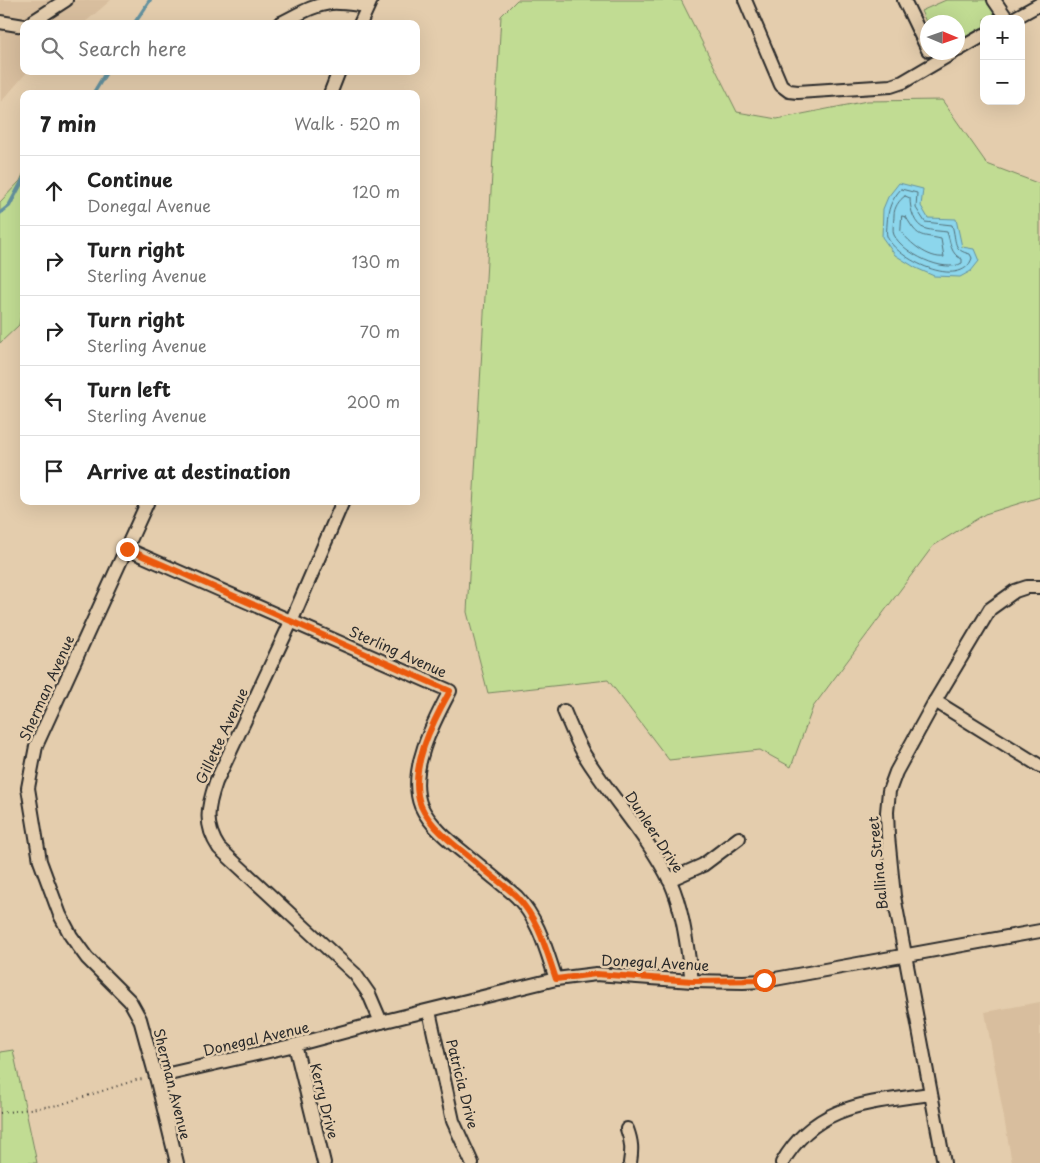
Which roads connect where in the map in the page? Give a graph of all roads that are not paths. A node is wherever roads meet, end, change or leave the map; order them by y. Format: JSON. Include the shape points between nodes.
{"nodes":[{"id":1,"x":66,"y":0,"type":"edge"},
{"id":2,"x":744,"y":0,"type":"edge"},
{"id":3,"x":904,"y":0,"type":"edge"},
{"id":4,"x":994,"y":0,"type":"edge"},
{"id":5,"x":369,"y":3,"type":"edge"},
{"id":6,"x":1040,"y":4,"type":"edge"},
{"id":7,"x":1003,"y":15,"type":"edge"},
{"id":8,"x":1020,"y":15,"type":"edge"},
{"id":9,"x":35,"y":20,"type":"edge"},
{"id":10,"x":287,"y":20,"type":"edge"},
{"id":11,"x":362,"y":20,"type":"edge"},
{"id":12,"x":0,"y":22,"type":"edge"},
{"id":13,"x":20,"y":25,"type":"edge"},
{"id":14,"x":920,"y":34,"type":"edge"},
{"id":15,"x":980,"y":38,"type":"edge"},
{"id":16,"x":965,"y":46,"type":"edge"},
{"id":17,"x":926,"y":60,"type":"edge"},
{"id":18,"x":337,"y":75,"type":"edge"},
{"id":19,"x":332,"y":90,"type":"edge"},
{"id":20,"x":146,"y":505,"type":"edge"},
{"id":21,"x":341,"y":505,"type":"edge"},
{"id":22,"x":127,"y":549,"type":"junction"},
{"id":23,"x":1040,"y":586,"type":"edge"},
{"id":24,"x":291,"y":622,"type":"junction"},
{"id":25,"x":935,"y":701,"type":"junction"},
{"id":26,"x":564,"y":711,"type":"dead end"},
{"id":27,"x":1040,"y":766,"type":"edge"},
{"id":28,"x":739,"y":838,"type":"dead end"},
{"id":29,"x":669,"y":880,"type":"junction"},
{"id":30,"x":1040,"y":931,"type":"edge"},
{"id":31,"x":906,"y":955,"type":"junction"},
{"id":32,"x":556,"y":979,"type":"junction"},
{"id":33,"x":692,"y":981,"type":"junction"},
{"id":34,"x":428,"y":1011,"type":"junction"},
{"id":35,"x":381,"y":1022,"type":"junction"},
{"id":36,"x":295,"y":1045,"type":"junction"},
{"id":37,"x":156,"y":1077,"type":"junction"},
{"id":38,"x":930,"y":1094,"type":"junction"},
{"id":39,"x":627,"y":1129,"type":"dead end"},
{"id":40,"x":177,"y":1163,"type":"edge"},
{"id":41,"x":324,"y":1163,"type":"edge"},
{"id":42,"x":472,"y":1163,"type":"edge"},
{"id":43,"x":630,"y":1163,"type":"edge"},
{"id":44,"x":782,"y":1163,"type":"edge"},
{"id":45,"x":944,"y":1163,"type":"edge"}],
"edges":[{"from":1,"to":9,"type":"street"},
{"from":2,"to":17,"type":"street","via":[[781,84],[789,91],[891,86],[903,82]]},
{"from":3,"to":14,"type":"street"},
{"from":4,"to":7,"type":"street"},
{"from":5,"to":10,"type":"street","via":[[322,5]]},
{"from":5,"to":11,"type":"street"},
{"from":6,"to":8,"type":"street"},
{"from":12,"to":13,"type":"street"},
{"from":15,"to":16,"type":"street"},
{"from":18,"to":19,"type":"street"},
{"from":20,"to":22,"type":"street","name":"Sherman Avenue"},
{"from":21,"to":24,"type":"street","name":"Gillette Avenue"},
{"from":22,"to":24,"type":"street","name":"Sterling Avenue"},
{"from":22,"to":37,"type":"street","name":"Sherman Avenue","via":[[36,746],[28,788],[40,861],[60,914],[87,958],[130,1001],[140,1019]]},
{"from":23,"to":25,"type":"street","name":"Ballina Street","via":[[1015,591],[990,609]]},
{"from":24,"to":32,"type":"street","name":"Sterling Avenue","via":[[450,691],[421,754],[417,784],[421,805],[428,818],[447,838],[517,897],[542,936]]},
{"from":24,"to":35,"type":"street","name":"Gillette Avenue","via":[[216,782],[209,800],[208,825],[219,848],[355,974],[369,994]]},
{"from":25,"to":27,"type":"street"},
{"from":25,"to":31,"type":"street","name":"Ballina Street","via":[[889,791],[887,812],[894,896]]},
{"from":26,"to":29,"type":"street","name":"Dunleer Drive","via":[[587,760]]},
{"from":28,"to":29,"type":"street","via":[[702,865]]},
{"from":29,"to":33,"type":"street","name":"Dunleer Drive","via":[[685,932]]},
{"from":30,"to":31,"type":"street","name":"Donegal Avenue"},
{"from":31,"to":33,"type":"street","name":"Donegal Avenue","via":[[764,980]]},
{"from":31,"to":38,"type":"street","name":"Ballina Street"},
{"from":32,"to":33,"type":"street","name":"Donegal Avenue","via":[[596,974]]},
{"from":32,"to":34,"type":"street","name":"Donegal Avenue"},
{"from":34,"to":35,"type":"street","name":"Donegal Avenue"},
{"from":34,"to":42,"type":"street","name":"Patricia Drive","via":[[453,1121]]},
{"from":35,"to":36,"type":"street","name":"Donegal Avenue"},
{"from":36,"to":37,"type":"street","name":"Donegal Avenue"},
{"from":36,"to":41,"type":"street","name":"Kerry Drive"},
{"from":37,"to":40,"type":"street","name":"Sherman Avenue"},
{"from":38,"to":44,"type":"street","via":[[855,1106],[832,1114],[802,1135]]},
{"from":38,"to":45,"type":"street","name":"Ballina Street"},
{"from":39,"to":43,"type":"street","via":[[632,1140]]}]}
